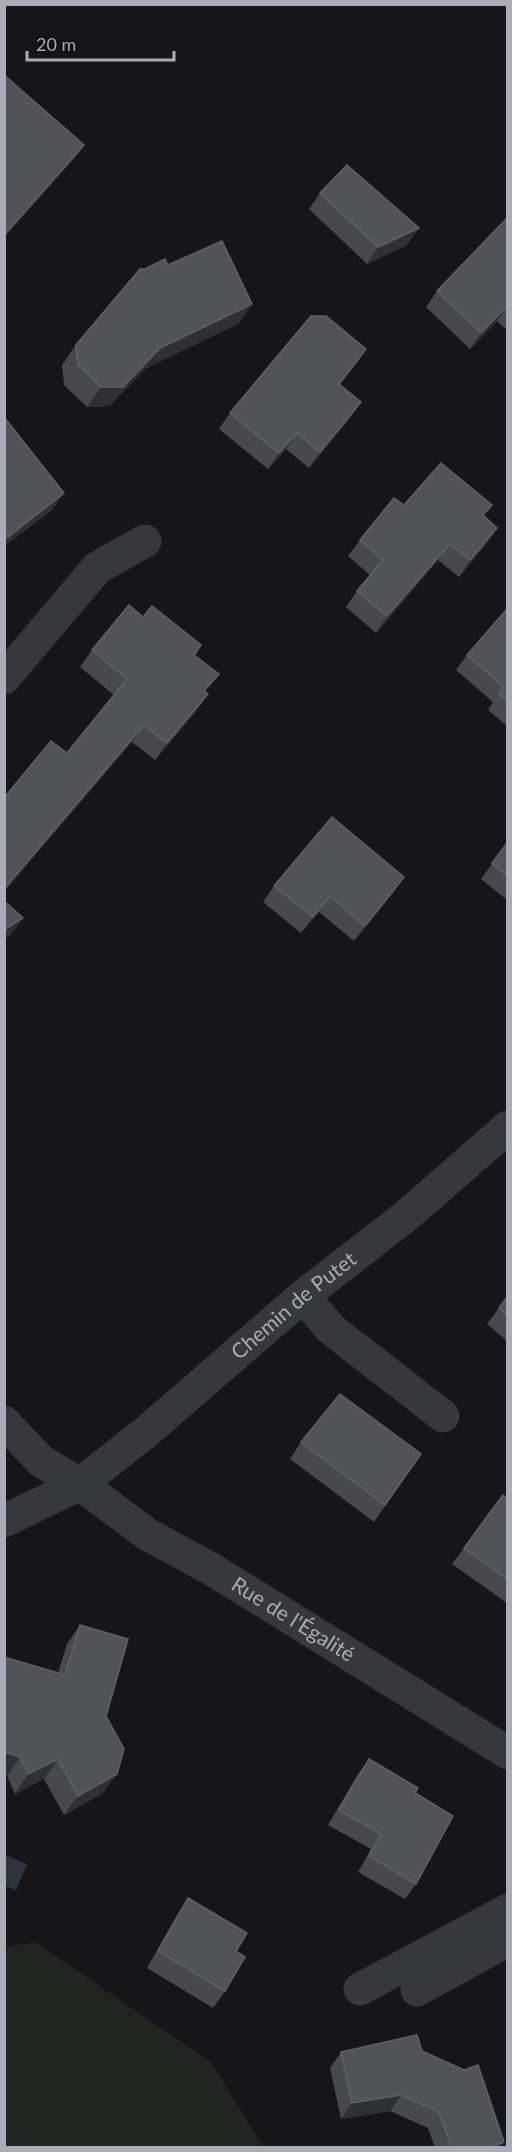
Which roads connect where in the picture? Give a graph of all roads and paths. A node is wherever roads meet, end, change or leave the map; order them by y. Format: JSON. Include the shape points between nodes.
{"nodes":[{"id":1,"x":145,"y":541,"type":"dead end"},
{"id":2,"x":4,"y":678,"type":"edge"},
{"id":3,"x":507,"y":1127,"type":"edge"},
{"id":4,"x":303,"y":1296,"type":"junction"},
{"id":5,"x":443,"y":1416,"type":"dead end"},
{"id":6,"x":4,"y":1422,"type":"edge"},
{"id":7,"x":80,"y":1484,"type":"junction"},
{"id":8,"x":4,"y":1521,"type":"edge"},
{"id":9,"x":507,"y":1753,"type":"edge"},
{"id":10,"x":507,"y":1910,"type":"edge"},
{"id":11,"x":507,"y":1940,"type":"edge"},
{"id":12,"x":360,"y":1989,"type":"dead end"},
{"id":13,"x":417,"y":1990,"type":"dead end"}],
"edges":[{"from":1,"to":2,"type":"street","via":[[97,568]]},
{"from":3,"to":4,"type":"street","name":"Chemin de Putet","via":[[406,1216]]},
{"from":4,"to":5,"type":"street","via":[[331,1329]]},
{"from":4,"to":7,"type":"street","name":"Chemin de Putet"},
{"from":6,"to":7,"type":"street","name":"Rue de l'Égalité","via":[[41,1461]]},
{"from":7,"to":8,"type":"street","name":"Chemin de Putet"},
{"from":7,"to":9,"type":"street","name":"Rue de l'Égalité","via":[[147,1534],[213,1570]]},
{"from":10,"to":12,"type":"street"},
{"from":11,"to":13,"type":"street"}]}
